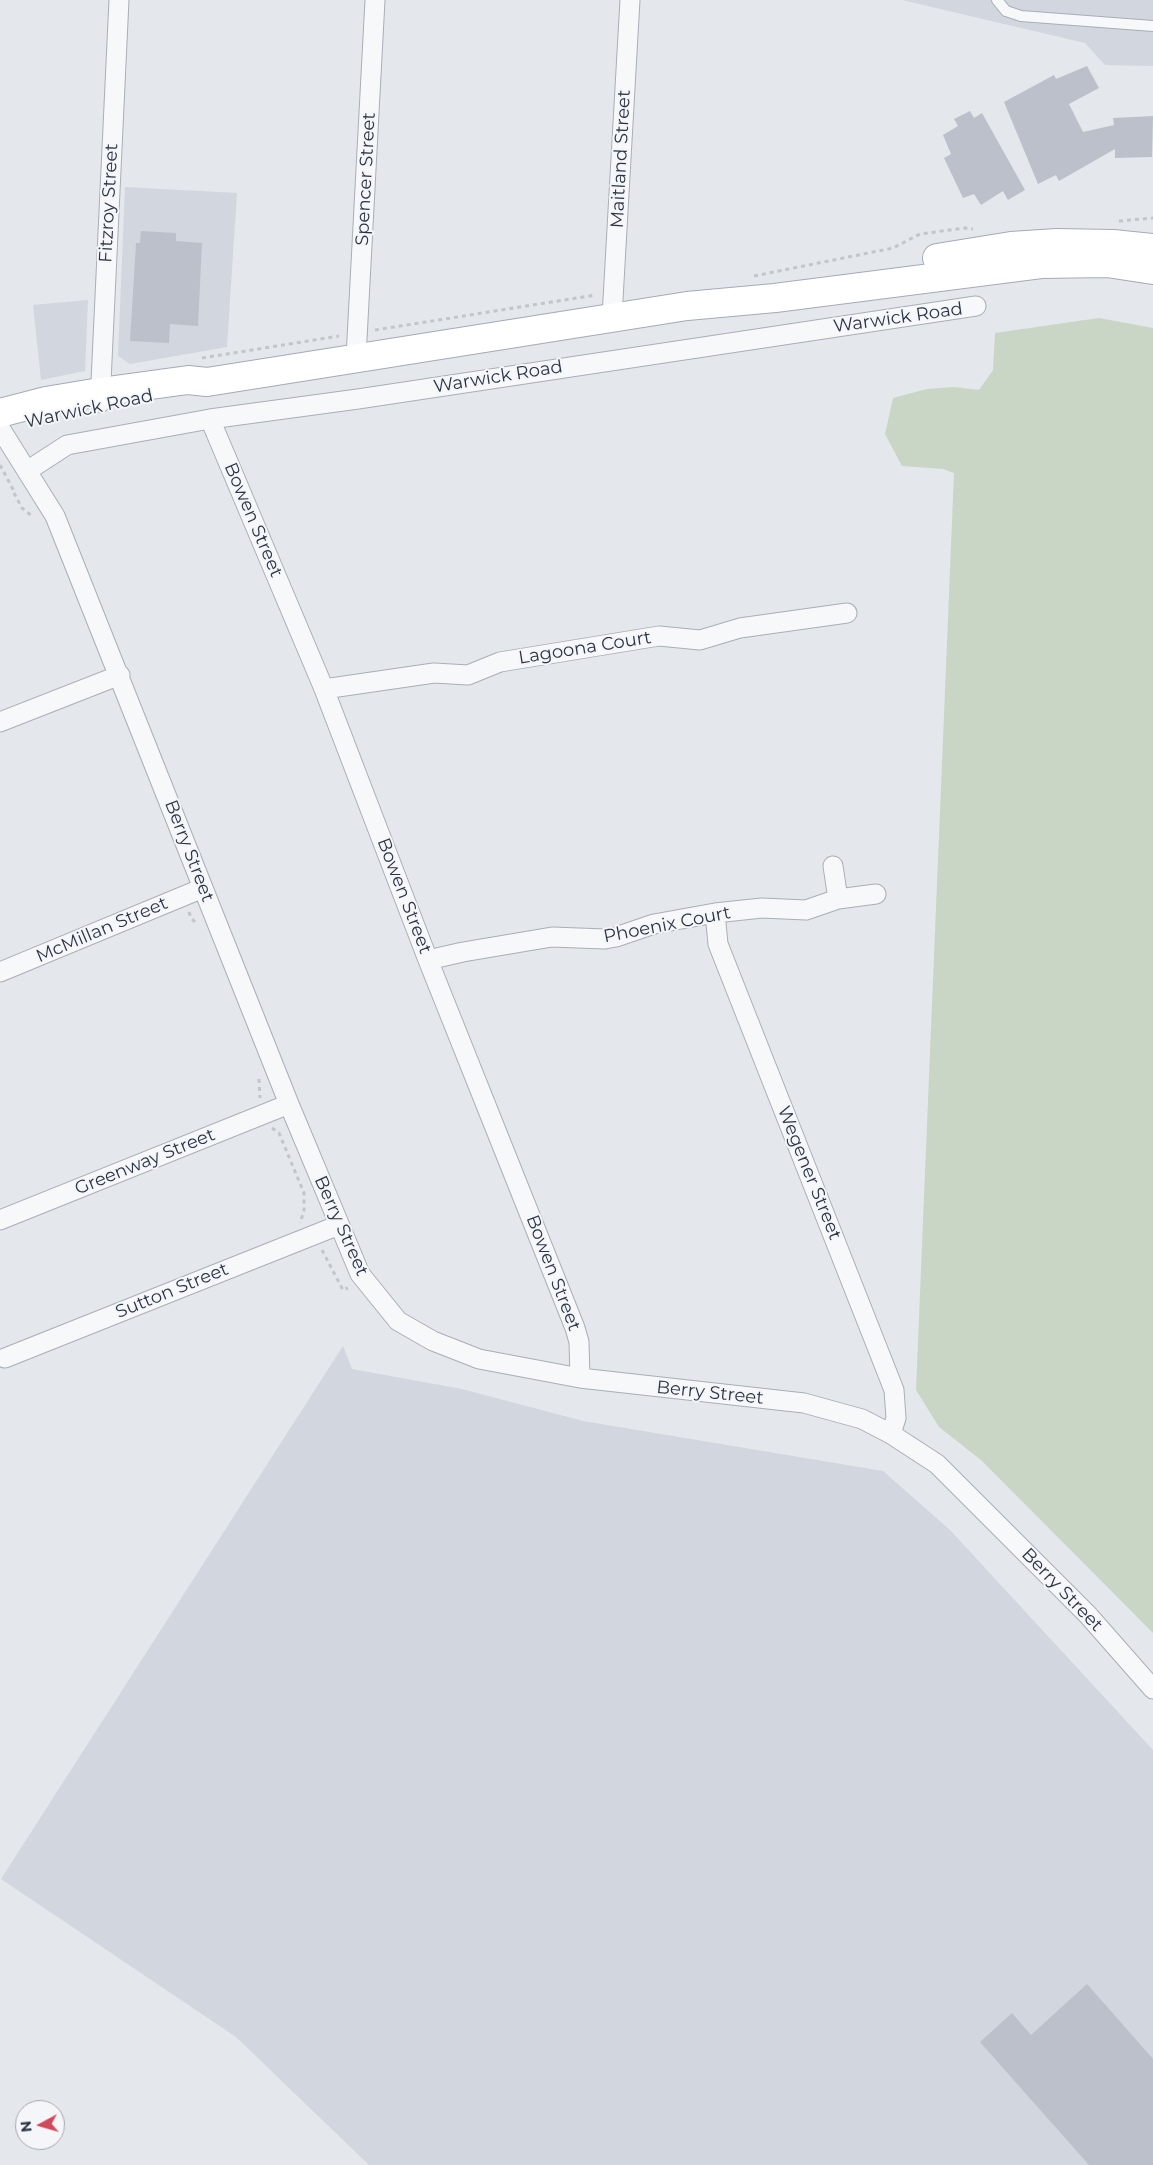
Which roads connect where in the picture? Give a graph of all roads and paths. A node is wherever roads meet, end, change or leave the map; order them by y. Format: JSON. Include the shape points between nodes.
{"nodes":[{"id":1,"x":119,"y":0,"type":"edge"},
{"id":2,"x":375,"y":0,"type":"edge"},
{"id":3,"x":630,"y":0,"type":"edge"},
{"id":4,"x":997,"y":0,"type":"edge"},
{"id":5,"x":1153,"y":26,"type":"edge"},
{"id":6,"x":1153,"y":248,"type":"edge"},
{"id":7,"x":1153,"y":270,"type":"edge"},
{"id":8,"x":687,"y":306,"type":"junction"},
{"id":9,"x":976,"y":306,"type":"dead end"},
{"id":10,"x":612,"y":317,"type":"junction"},
{"id":11,"x":356,"y":358,"type":"junction"},
{"id":12,"x":100,"y":399,"type":"junction"},
{"id":13,"x":210,"y":419,"type":"junction"},
{"id":14,"x":0,"y":425,"type":"edge"},
{"id":15,"x":27,"y":471,"type":"junction"},
{"id":16,"x":847,"y":613,"type":"dead end"},
{"id":17,"x":120,"y":675,"type":"junction"},
{"id":18,"x":324,"y":689,"type":"junction"},
{"id":19,"x":0,"y":722,"type":"edge"},
{"id":20,"x":833,"y":866,"type":"dead end"},
{"id":21,"x":204,"y":888,"type":"junction"},
{"id":22,"x":876,"y":894,"type":"dead end"},
{"id":23,"x":184,"y":896,"type":"junction"},
{"id":24,"x":838,"y":899,"type":"junction"},
{"id":25,"x":715,"y":913,"type":"junction"},
{"id":26,"x":200,"y":930,"type":"dead end"},
{"id":27,"x":428,"y":960,"type":"junction"},
{"id":28,"x":0,"y":972,"type":"edge"},
{"id":29,"x":259,"y":1078,"type":"dead end"},
{"id":30,"x":289,"y":1104,"type":"junction"},
{"id":31,"x":257,"y":1117,"type":"junction"},
{"id":32,"x":0,"y":1220,"type":"edge"},
{"id":33,"x":339,"y":1225,"type":"junction"},
{"id":34,"x":305,"y":1238,"type":"junction"},
{"id":35,"x":366,"y":1281,"type":"junction"},
{"id":36,"x":5,"y":1358,"type":"dead end"},
{"id":37,"x":580,"y":1378,"type":"junction"},
{"id":38,"x":891,"y":1434,"type":"junction"},
{"id":39,"x":1153,"y":1689,"type":"edge"}],
"edges":[{"from":1,"to":12,"type":"street","name":"Fitzroy Street"},
{"from":2,"to":11,"type":"street","name":"Spencer Street"},
{"from":3,"to":10,"type":"street","name":"Maitland Street"},
{"from":4,"to":5,"type":"lane","via":[[1006,11],[1021,16]]},
{"from":6,"to":8,"type":"main road","name":"Warwick Road","via":[[1086,243],[1011,246],[778,286]]},
{"from":7,"to":8,"type":"main road","name":"Warwick Road","via":[[1107,263],[1042,264],[793,296]]},
{"from":8,"to":10,"type":"main road","name":"Warwick Road"},
{"from":9,"to":13,"type":"street","name":"Warwick Road"},
{"from":10,"to":11,"type":"main road","name":"Warwick Road"},
{"from":11,"to":12,"type":"main road","name":"Warwick Road","via":[[207,382],[193,389]]},
{"from":12,"to":14,"type":"main road","name":"Warwick Road","via":[[46,401]]},
{"from":13,"to":15,"type":"street","name":"Warwick Road","via":[[67,445]]},
{"from":13,"to":18,"type":"street","name":"Bowen Street"},
{"from":14,"to":15,"type":"street","name":"Berry Street"},
{"from":15,"to":17,"type":"street","name":"Berry Street","via":[[55,516]]},
{"from":16,"to":18,"type":"street","name":"Lagoona Court","via":[[740,628],[700,640],[659,636],[500,662],[468,675],[434,673]]},
{"from":17,"to":19,"type":"street"},
{"from":17,"to":21,"type":"street","name":"Berry Street"},
{"from":18,"to":27,"type":"street","name":"Bowen Street"},
{"from":20,"to":24,"type":"street"},
{"from":21,"to":23,"type":"street","name":"McMillan Street"},
{"from":21,"to":30,"type":"street","name":"Berry Street"},
{"from":22,"to":24,"type":"street","name":"Phoenix Court"},
{"from":23,"to":26,"type":"path","via":[[191,918]]},
{"from":23,"to":28,"type":"street","name":"McMillan Street"},
{"from":24,"to":25,"type":"street","name":"Phoenix Court","via":[[806,910],[762,908]]},
{"from":25,"to":27,"type":"street","name":"Phoenix Court","via":[[646,926],[605,939],[552,937]]},
{"from":25,"to":38,"type":"street","name":"Wegener Street","via":[[718,944],[894,1390],[896,1418]]},
{"from":27,"to":37,"type":"street","name":"Bowen Street","via":[[575,1328],[579,1342]]},
{"from":29,"to":31,"type":"path","via":[[260,1103],[252,1106]]},
{"from":30,"to":31,"type":"street","name":"Greenway Street"},
{"from":30,"to":33,"type":"street","name":"Berry Street"},
{"from":31,"to":32,"type":"street","name":"Greenway Street"},
{"from":31,"to":34,"type":"path","via":[[262,1129],[268,1127],[279,1133],[304,1193],[300,1222]]},
{"from":33,"to":34,"type":"street","name":"Sutton Street"},
{"from":33,"to":35,"type":"street","name":"Berry Street"},
{"from":34,"to":35,"type":"path","via":[[310,1250],[322,1250],[343,1290]]},
{"from":34,"to":36,"type":"street","name":"Sutton Street"},
{"from":35,"to":37,"type":"street","name":"Berry Street","via":[[398,1321],[432,1341],[479,1359]]},
{"from":37,"to":38,"type":"street","name":"Berry Street","via":[[804,1403],[862,1419]]},
{"from":38,"to":39,"type":"street","name":"Berry Street","via":[[937,1464],[1088,1615]]}]}
